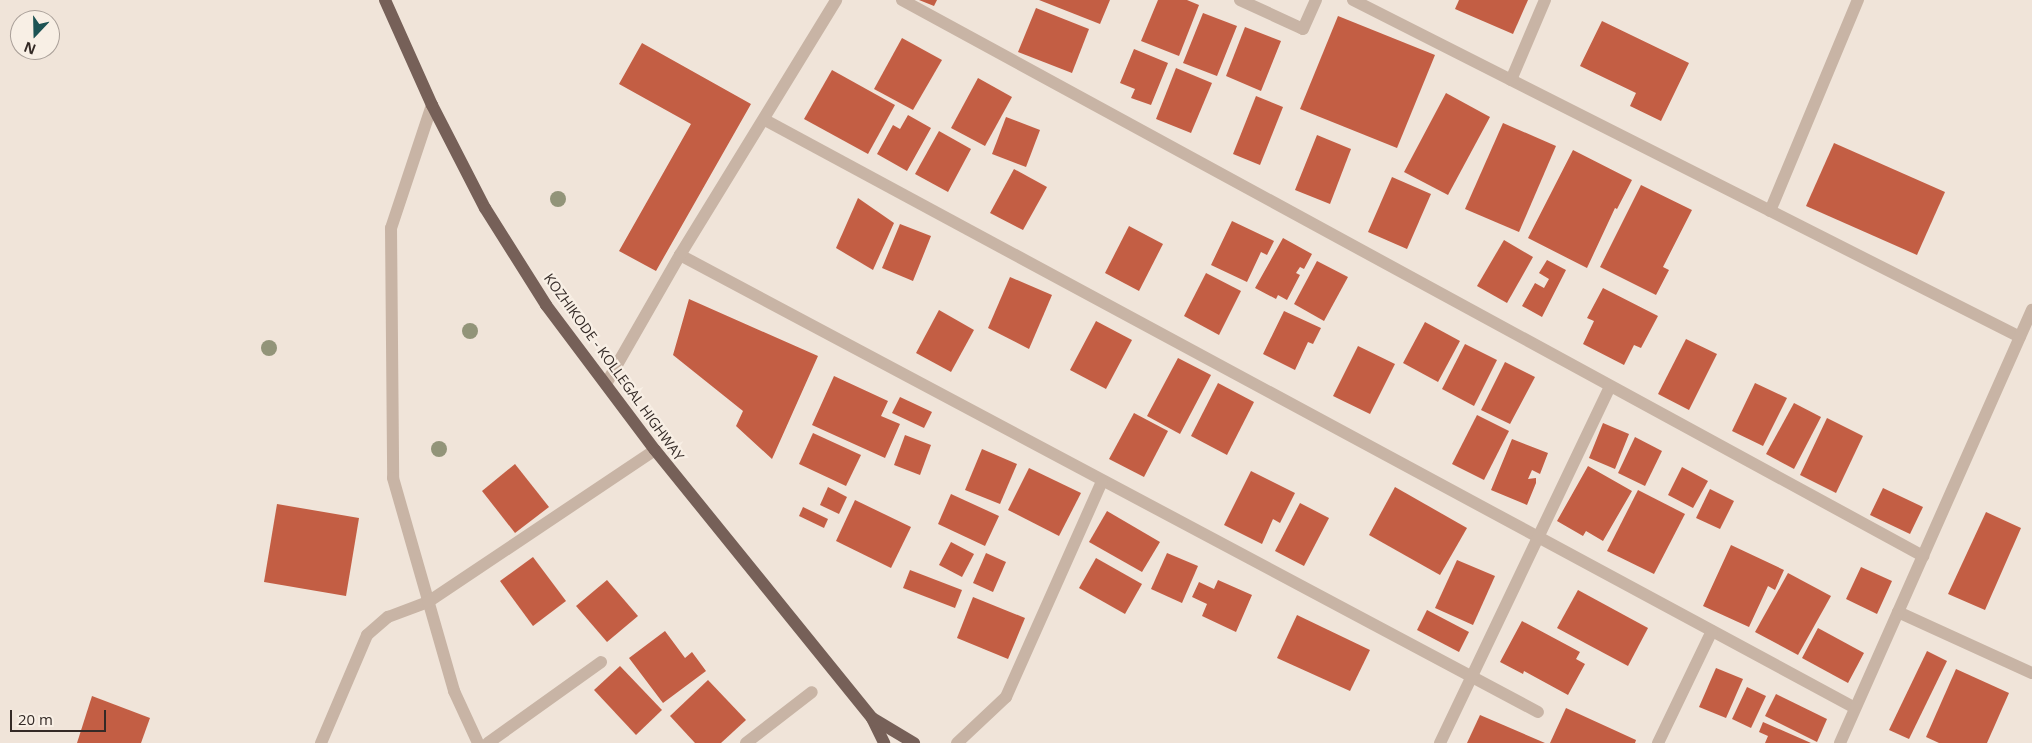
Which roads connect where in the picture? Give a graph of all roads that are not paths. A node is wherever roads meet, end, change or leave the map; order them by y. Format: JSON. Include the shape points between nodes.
{"nodes":[{"id":1,"x":385,"y":0,"type":"edge"},
{"id":2,"x":836,"y":0,"type":"edge"},
{"id":3,"x":902,"y":0,"type":"edge"},
{"id":4,"x":1240,"y":0,"type":"edge"},
{"id":5,"x":1316,"y":0,"type":"edge"},
{"id":6,"x":1352,"y":0,"type":"edge"},
{"id":7,"x":1545,"y":0,"type":"edge"},
{"id":8,"x":1858,"y":0,"type":"edge"},
{"id":9,"x":1511,"y":80,"type":"junction"},
{"id":10,"x":432,"y":105,"type":"junction"},
{"id":11,"x":765,"y":120,"type":"junction"},
{"id":12,"x":1770,"y":211,"type":"junction"},
{"id":13,"x":680,"y":255,"type":"junction"},
{"id":14,"x":2032,"y":310,"type":"edge"},
{"id":15,"x":2020,"y":338,"type":"junction"},
{"id":16,"x":606,"y":384,"type":"junction"},
{"id":17,"x":1610,"y":387,"type":"junction"},
{"id":18,"x":655,"y":450,"type":"junction"},
{"id":19,"x":1102,"y":480,"type":"junction"},
{"id":20,"x":1537,"y":538,"type":"junction"},
{"id":21,"x":1923,"y":556,"type":"junction"},
{"id":22,"x":428,"y":602,"type":"junction"},
{"id":23,"x":1898,"y":612,"type":"junction"},
{"id":24,"x":1712,"y":632,"type":"junction"},
{"id":25,"x":601,"y":662,"type":"dead end"},
{"id":26,"x":2032,"y":672,"type":"edge"},
{"id":27,"x":1472,"y":677,"type":"junction"},
{"id":28,"x":812,"y":692,"type":"dead end"},
{"id":29,"x":1855,"y":708,"type":"junction"},
{"id":30,"x":1538,"y":712,"type":"dead end"},
{"id":31,"x":872,"y":718,"type":"junction"},
{"id":32,"x":321,"y":743,"type":"edge"},
{"id":33,"x":478,"y":743,"type":"edge"},
{"id":34,"x":488,"y":743,"type":"edge"},
{"id":35,"x":746,"y":743,"type":"edge"},
{"id":36,"x":884,"y":743,"type":"edge"},
{"id":37,"x":914,"y":743,"type":"edge"},
{"id":38,"x":957,"y":743,"type":"edge"},
{"id":39,"x":1440,"y":743,"type":"edge"},
{"id":40,"x":1658,"y":743,"type":"edge"},
{"id":41,"x":1840,"y":743,"type":"edge"}],
"edges":[{"from":1,"to":10,"type":"main road","name":"KOZHIKODE - KOLLEGAL HIGHWAY"},
{"from":2,"to":11,"type":"street"},
{"from":3,"to":17,"type":"street"},
{"from":4,"to":5,"type":"street","via":[[1304,28]]},
{"from":6,"to":9,"type":"street"},
{"from":7,"to":9,"type":"street"},
{"from":8,"to":12,"type":"street"},
{"from":9,"to":12,"type":"street"},
{"from":10,"to":16,"type":"main road","name":"KOZHIKODE - KOLLEGAL HIGHWAY","via":[[485,208],[546,304]]},
{"from":10,"to":22,"type":"street","via":[[391,228],[393,478]]},
{"from":11,"to":13,"type":"street"},
{"from":11,"to":20,"type":"street"},
{"from":12,"to":15,"type":"street"},
{"from":13,"to":16,"type":"street"},
{"from":13,"to":19,"type":"street"},
{"from":14,"to":15,"type":"street"},
{"from":15,"to":21,"type":"street"},
{"from":16,"to":18,"type":"main road","name":"KOZHIKODE - KOLLEGAL HIGHWAY"},
{"from":17,"to":20,"type":"street"},
{"from":17,"to":21,"type":"street"},
{"from":18,"to":22,"type":"street"},
{"from":18,"to":31,"type":"main road","name":"KOZHIKODE - KOLLEGAL HIGHWAY"},
{"from":19,"to":27,"type":"street"},
{"from":19,"to":38,"type":"street","via":[[1006,697]]},
{"from":20,"to":24,"type":"street"},
{"from":20,"to":27,"type":"street"},
{"from":21,"to":23,"type":"street"},
{"from":22,"to":32,"type":"street","via":[[388,617],[367,635]]},
{"from":22,"to":33,"type":"street","via":[[454,692]]},
{"from":23,"to":26,"type":"street"},
{"from":23,"to":29,"type":"street"},
{"from":24,"to":29,"type":"street"},
{"from":24,"to":40,"type":"street"},
{"from":25,"to":34,"type":"street"},
{"from":27,"to":30,"type":"street"},
{"from":27,"to":39,"type":"street"},
{"from":28,"to":35,"type":"street"},
{"from":29,"to":41,"type":"street"},
{"from":31,"to":36,"type":"main road","name":"KOZHIKODE - KOLLEGAL HIGHWAY"},
{"from":31,"to":37,"type":"main road","name":"KOZHIKODE - KOLLEGAL HIGHWAY"}]}
